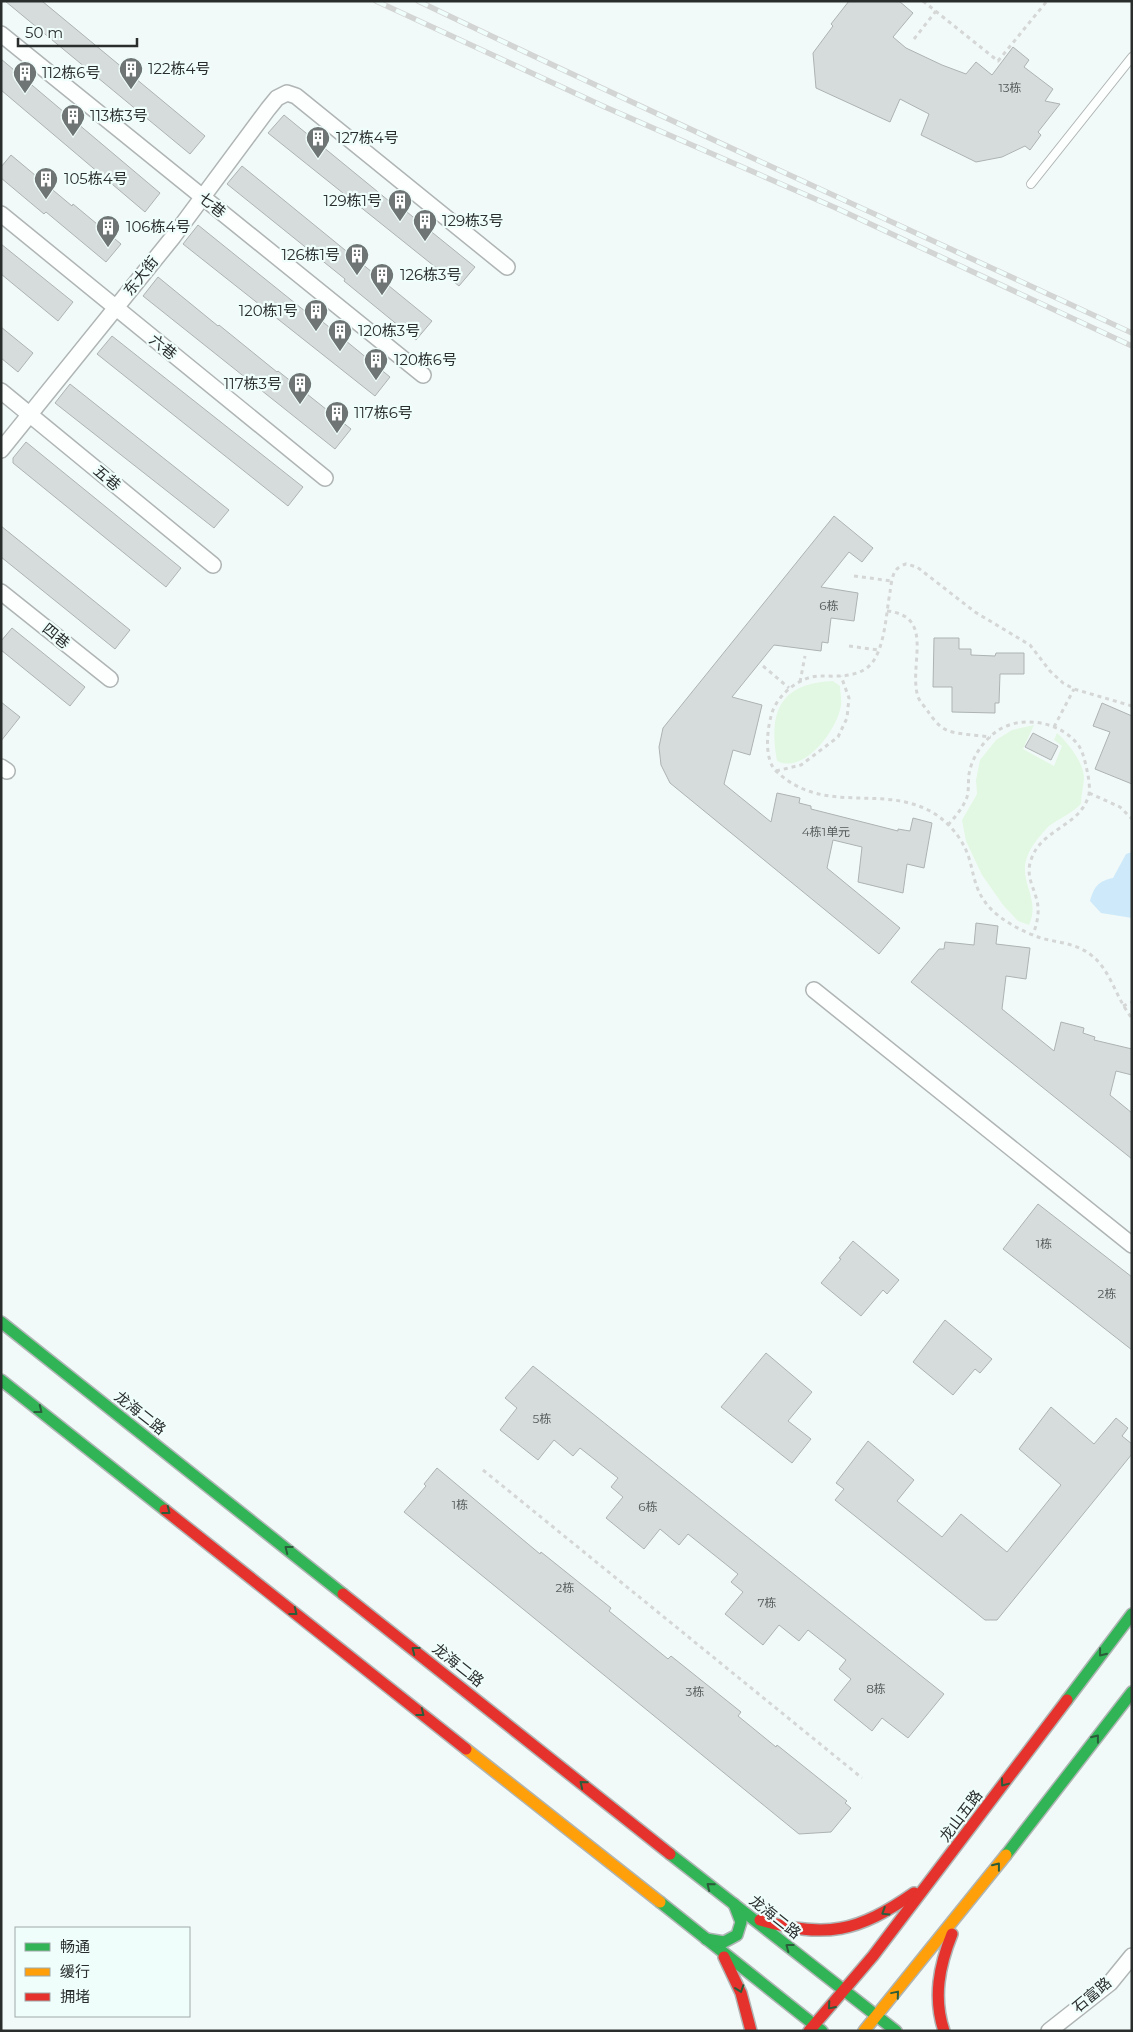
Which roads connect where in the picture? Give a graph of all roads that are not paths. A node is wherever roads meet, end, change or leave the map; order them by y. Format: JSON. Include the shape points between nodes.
{"nodes":[{"id":1,"x":1,"y":34,"type":"edge"},
{"id":2,"x":1132,"y":57,"type":"edge"},
{"id":3,"x":1031,"y":184,"type":"dead end"},
{"id":4,"x":202,"y":197,"type":"junction"},
{"id":5,"x":1,"y":214,"type":"edge"},
{"id":6,"x":507,"y":267,"type":"dead end"},
{"id":7,"x":115,"y":308,"type":"junction"},
{"id":8,"x":423,"y":375,"type":"dead end"},
{"id":9,"x":1,"y":391,"type":"edge"},
{"id":10,"x":31,"y":415,"type":"junction"},
{"id":11,"x":1,"y":450,"type":"edge"},
{"id":12,"x":325,"y":478,"type":"dead end"},
{"id":13,"x":213,"y":565,"type":"dead end"},
{"id":14,"x":1,"y":592,"type":"edge"},
{"id":15,"x":110,"y":679,"type":"dead end"},
{"id":16,"x":814,"y":990,"type":"dead end"},
{"id":17,"x":1132,"y":1245,"type":"edge"},
{"id":18,"x":1,"y":1322,"type":"edge"},
{"id":19,"x":1,"y":1380,"type":"edge"},
{"id":20,"x":1132,"y":1614,"type":"edge"},
{"id":21,"x":1132,"y":1692,"type":"edge"},
{"id":22,"x":938,"y":1872,"type":"junction"},
{"id":23,"x":971,"y":1900,"type":"junction"},
{"id":24,"x":734,"y":1904,"type":"junction"},
{"id":25,"x":748,"y":1916,"type":"junction"},
{"id":26,"x":706,"y":1939,"type":"junction"},
{"id":27,"x":721,"y":1950,"type":"junction"},
{"id":28,"x":1132,"y":1956,"type":"edge"},
{"id":29,"x":844,"y":1990,"type":"junction"},
{"id":30,"x":877,"y":2016,"type":"junction"},
{"id":31,"x":815,"y":2029,"type":"edge"},
{"id":32,"x":751,"y":2031,"type":"edge"},
{"id":33,"x":864,"y":2031,"type":"edge"},
{"id":34,"x":896,"y":2031,"type":"edge"},
{"id":35,"x":944,"y":2031,"type":"edge"},
{"id":36,"x":1049,"y":2031,"type":"edge"}],
"edges":[{"from":1,"to":4,"type":"street","name":"七巷"},
{"from":2,"to":3,"type":"lane"},
{"from":4,"to":6,"type":"street","name":"东大街","via":[[277,98],[287,93],[296,96]]},
{"from":4,"to":7,"type":"street","name":"东大街"},
{"from":4,"to":8,"type":"street","name":"七巷"},
{"from":5,"to":7,"type":"street","name":"六巷"},
{"from":7,"to":10,"type":"street","name":"东大街"},
{"from":7,"to":12,"type":"street","name":"六巷"},
{"from":9,"to":10,"type":"street","name":"五巷"},
{"from":10,"to":11,"type":"street","name":"东大街"},
{"from":10,"to":13,"type":"street","name":"五巷"},
{"from":14,"to":15,"type":"street","name":"四巷"},
{"from":16,"to":17,"type":"street"},
{"from":24,"to":18,"type":"main road","name":"龙海二路","one_way":true},
{"from":19,"to":26,"type":"main road","one_way":true},
{"from":20,"to":22,"type":"main road","name":"龙山五路","one_way":true},
{"from":23,"to":21,"type":"main road","one_way":true},
{"from":22,"to":25,"type":"main road","one_way":true,"via":[[899,1904],[873,1920],[849,1928],[814,1932]]},
{"from":22,"to":29,"type":"main road","name":"龙山五路"},
{"from":30,"to":23,"type":"main road","one_way":true},
{"from":23,"to":35,"type":"main road","via":[[956,1925],[942,1962],[938,2004]]},
{"from":24,"to":25,"type":"main road","name":"龙海二路"},
{"from":24,"to":26,"type":"main road","via":[[742,1918],[735,1937],[723,1943]]},
{"from":29,"to":25,"type":"main road","name":"龙海二路","one_way":true},
{"from":26,"to":27,"type":"main road"},
{"from":27,"to":31,"type":"main road"},
{"from":27,"to":32,"type":"main road","one_way":true,"via":[[737,1979]]},
{"from":28,"to":36,"type":"street","name":"石富路","via":[[1110,1983]]},
{"from":29,"to":30,"type":"main road","name":"龙海二路"},
{"from":29,"to":31,"type":"main road","name":"龙山五路","one_way":true},
{"from":30,"to":33,"type":"main road"},
{"from":30,"to":34,"type":"main road","name":"龙海二路"}]}
